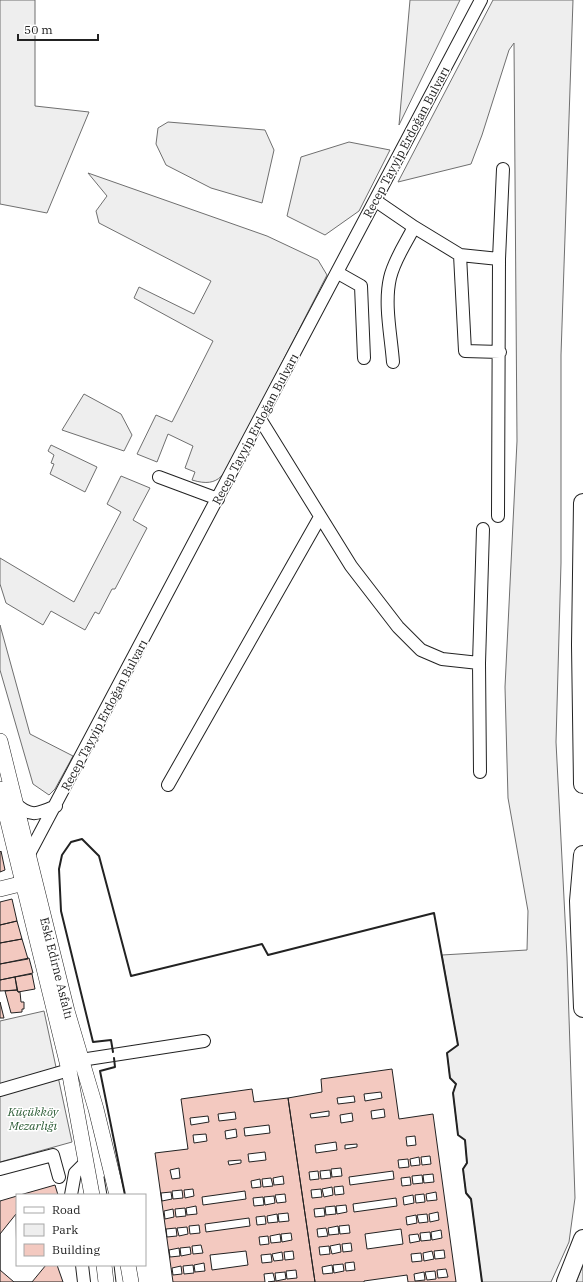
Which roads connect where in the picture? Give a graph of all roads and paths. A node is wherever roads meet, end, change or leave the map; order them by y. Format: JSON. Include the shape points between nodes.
{"nodes":[{"id":1,"x":481,"y":0,"type":"edge"},
{"id":2,"x":503,"y":169,"type":"dead end"},
{"id":3,"x":376,"y":201,"type":"junction"},
{"id":4,"x":414,"y":227,"type":"junction"},
{"id":5,"x":460,"y":255,"type":"junction"},
{"id":6,"x":499,"y":259,"type":"junction"},
{"id":7,"x":338,"y":273,"type":"junction"},
{"id":8,"x":500,"y":352,"type":"junction"},
{"id":9,"x":364,"y":358,"type":"dead end"},
{"id":10,"x":393,"y":362,"type":"dead end"},
{"id":11,"x":260,"y":419,"type":"junction"},
{"id":12,"x":159,"y":477,"type":"dead end"},
{"id":13,"x":218,"y":500,"type":"junction"},
{"id":14,"x":583,"y":503,"type":"edge"},
{"id":15,"x":498,"y":516,"type":"dead end"},
{"id":16,"x":320,"y":517,"type":"junction"},
{"id":17,"x":483,"y":529,"type":"dead end"},
{"id":18,"x":479,"y":663,"type":"junction"},
{"id":19,"x":0,"y":741,"type":"edge"},
{"id":20,"x":480,"y":772,"type":"dead end"},
{"id":21,"x":583,"y":784,"type":"edge"},
{"id":22,"x":168,"y":786,"type":"dead end"},
{"id":23,"x":0,"y":789,"type":"edge"},
{"id":24,"x":15,"y":803,"type":"junction"},
{"id":25,"x":56,"y":806,"type":"junction"},
{"id":26,"x":583,"y":855,"type":"edge"},
{"id":27,"x":28,"y":856,"type":"junction"},
{"id":28,"x":26,"y":878,"type":"junction"},
{"id":29,"x":0,"y":889,"type":"edge"},
{"id":30,"x":583,"y":1008,"type":"edge"},
{"id":31,"x":204,"y":1041,"type":"dead end"},
{"id":32,"x":81,"y":1060,"type":"junction"},
{"id":33,"x":69,"y":1070,"type":"junction"},
{"id":34,"x":72,"y":1089,"type":"junction"},
{"id":35,"x":0,"y":1090,"type":"edge"},
{"id":36,"x":96,"y":1109,"type":"junction"},
{"id":37,"x":109,"y":1158,"type":"junction"},
{"id":38,"x":86,"y":1162,"type":"junction"},
{"id":39,"x":0,"y":1169,"type":"edge"},
{"id":40,"x":59,"y":1177,"type":"dead end"},
{"id":41,"x":71,"y":1194,"type":"edge"},
{"id":42,"x":92,"y":1194,"type":"edge"},
{"id":43,"x":117,"y":1194,"type":"edge"},
{"id":44,"x":583,"y":1239,"type":"edge"},
{"id":45,"x":82,"y":1266,"type":"edge"},
{"id":46,"x":104,"y":1266,"type":"edge"},
{"id":47,"x":128,"y":1266,"type":"edge"},
{"id":48,"x":84,"y":1282,"type":"edge"},
{"id":49,"x":106,"y":1282,"type":"edge"},
{"id":50,"x":131,"y":1282,"type":"edge"},
{"id":51,"x":566,"y":1282,"type":"edge"}],
"edges":[{"from":1,"to":3,"type":"street","name":"Recep Tayyip Erdoğan Bulvarı"},
{"from":2,"to":6,"type":"street"},
{"from":3,"to":4,"type":"street"},
{"from":3,"to":7,"type":"street","name":"Recep Tayyip Erdoğan Bulvarı","via":[[340,259]]},
{"from":4,"to":5,"type":"street"},
{"from":4,"to":10,"type":"street","via":[[390,277],[388,293]]},
{"from":5,"to":6,"type":"street"},
{"from":5,"to":8,"type":"street","via":[[465,351]]},
{"from":6,"to":8,"type":"street"},
{"from":7,"to":9,"type":"street","via":[[361,286]]},
{"from":7,"to":11,"type":"street","name":"Recep Tayyip Erdoğan Bulvarı"},
{"from":8,"to":15,"type":"street"},
{"from":11,"to":13,"type":"street","name":"Recep Tayyip Erdoğan Bulvarı"},
{"from":11,"to":16,"type":"street"},
{"from":12,"to":13,"type":"street"},
{"from":13,"to":25,"type":"street","name":"Recep Tayyip Erdoğan Bulvarı"},
{"from":14,"to":21,"type":"highway"},
{"from":16,"to":18,"type":"street","via":[[351,566],[398,627],[421,650],[442,659]]},
{"from":16,"to":22,"type":"street"},
{"from":17,"to":18,"type":"street"},
{"from":18,"to":20,"type":"street"},
{"from":19,"to":24,"type":"main road","name":"Eski Edirne Asfaltı"},
{"from":23,"to":28,"type":"main road","name":"Eski Edirne Asfaltı"},
{"from":24,"to":25,"type":"street","via":[[30,813]]},
{"from":24,"to":27,"type":"main road","name":"Eski Edirne Asfaltı"},
{"from":25,"to":27,"type":"street","name":"Recep Tayyip Erdoğan Bulvarı"},
{"from":26,"to":30,"type":"highway","via":[[580,901]]},
{"from":27,"to":28,"type":"main road","name":"Eski Edirne Asfaltı"},
{"from":28,"to":29,"type":"main road"},
{"from":28,"to":32,"type":"main road","name":"Eski Edirne Asfaltı","via":[[45,892],[50,906],[76,1012],[73,1030]]},
{"from":28,"to":33,"type":"main road","name":"Eski Edirne Asfaltı"},
{"from":31,"to":32,"type":"street"},
{"from":32,"to":36,"type":"main road","name":"Eski Edirne Asfaltı"},
{"from":33,"to":34,"type":"main road","name":"Eski Edirne Asfaltı"},
{"from":33,"to":35,"type":"street"},
{"from":34,"to":36,"type":"main road","via":[[77,1095],[82,1112],[88,1114]]},
{"from":34,"to":38,"type":"main road","name":"Eski Edirne Asfaltı"},
{"from":36,"to":37,"type":"main road","name":"Eski Edirne Asfaltı"},
{"from":37,"to":38,"type":"main road","via":[[98,1155]]},
{"from":37,"to":43,"type":"main road","name":"Eski Edirne Asfaltı"},
{"from":38,"to":41,"type":"street","via":[[75,1173]]},
{"from":38,"to":42,"type":"main road","name":"Eski Edirne Asfaltı"},
{"from":39,"to":40,"type":"street","via":[[53,1155]]},
{"from":44,"to":51,"type":"highway"},
{"from":45,"to":48,"type":"street"},
{"from":46,"to":49,"type":"main road"},
{"from":47,"to":50,"type":"main road"}]}
